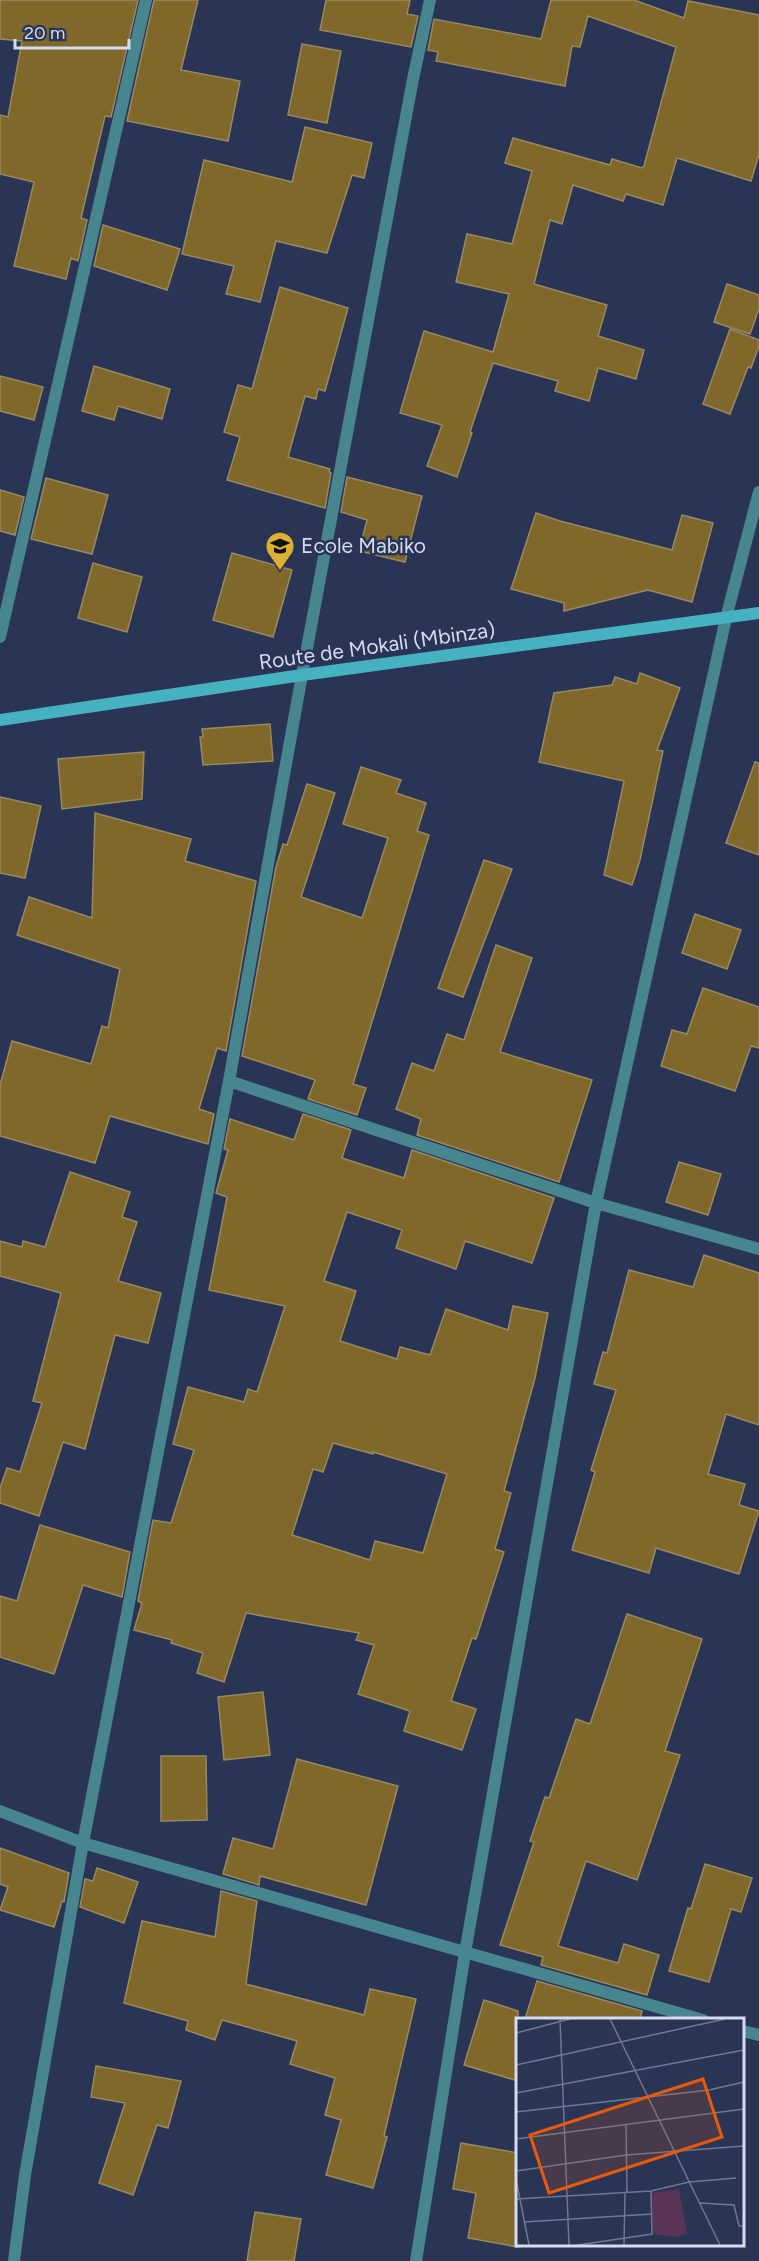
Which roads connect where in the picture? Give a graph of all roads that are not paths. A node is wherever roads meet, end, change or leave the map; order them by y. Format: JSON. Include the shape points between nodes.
{"nodes":[{"id":1,"x":146,"y":0,"type":"edge"},
{"id":2,"x":430,"y":0,"type":"edge"},
{"id":3,"x":759,"y":492,"type":"edge"},
{"id":4,"x":759,"y":613,"type":"edge"},
{"id":5,"x":726,"y":618,"type":"junction"},
{"id":6,"x":0,"y":637,"type":"edge"},
{"id":7,"x":302,"y":675,"type":"junction"},
{"id":8,"x":0,"y":720,"type":"edge"},
{"id":9,"x":229,"y":1082,"type":"junction"},
{"id":10,"x":596,"y":1203,"type":"junction"},
{"id":11,"x":759,"y":1249,"type":"edge"},
{"id":12,"x":0,"y":1811,"type":"edge"},
{"id":13,"x":83,"y":1843,"type":"junction"},
{"id":14,"x":465,"y":1953,"type":"junction"},
{"id":15,"x":699,"y":2018,"type":"edge"},
{"id":16,"x":744,"y":2031,"type":"edge"},
{"id":17,"x":759,"y":2035,"type":"edge"},
{"id":18,"x":14,"y":2261,"type":"edge"},
{"id":19,"x":416,"y":2261,"type":"edge"}],
"edges":[{"from":1,"to":6,"type":"street"},
{"from":2,"to":7,"type":"street"},
{"from":3,"to":5,"type":"street"},
{"from":4,"to":5,"type":"street","name":"Route de Mokali (Mbinza)"},
{"from":5,"to":7,"type":"street","name":"Route de Mokali (Mbinza)"},
{"from":5,"to":10,"type":"street"},
{"from":7,"to":8,"type":"street","name":"Route de Mokali (Mbinza)"},
{"from":7,"to":9,"type":"street"},
{"from":9,"to":10,"type":"street"},
{"from":9,"to":13,"type":"street"},
{"from":10,"to":11,"type":"street"},
{"from":10,"to":14,"type":"street"},
{"from":12,"to":13,"type":"street"},
{"from":13,"to":14,"type":"street"},
{"from":13,"to":18,"type":"street","via":[[25,2175]]},
{"from":14,"to":15,"type":"street"},
{"from":14,"to":19,"type":"street"},
{"from":16,"to":17,"type":"street"}]}
